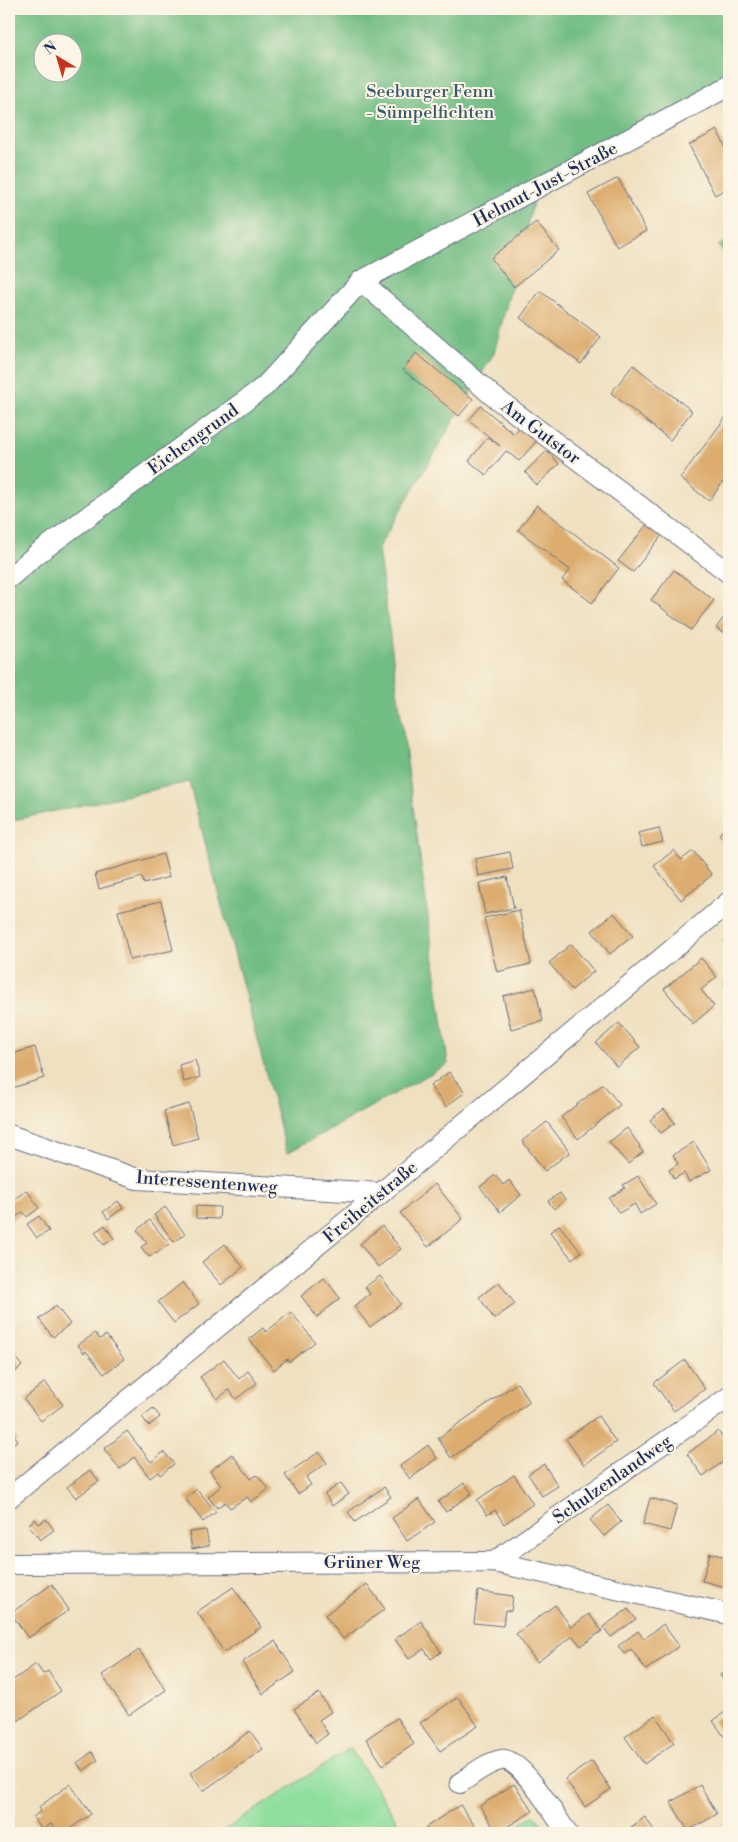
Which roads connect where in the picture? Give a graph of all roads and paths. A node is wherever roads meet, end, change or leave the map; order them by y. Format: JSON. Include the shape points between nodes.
{"nodes":[{"id":1,"x":729,"y":86,"type":"edge"},
{"id":2,"x":360,"y":281,"type":"junction"},
{"id":3,"x":729,"y":573,"type":"edge"},
{"id":4,"x":9,"y":578,"type":"edge"},
{"id":5,"x":729,"y":902,"type":"edge"},
{"id":6,"x":9,"y":1135,"type":"edge"},
{"id":7,"x":381,"y":1193,"type":"junction"},
{"id":8,"x":729,"y":1397,"type":"edge"},
{"id":9,"x":9,"y":1498,"type":"edge"},
{"id":10,"x":494,"y":1562,"type":"junction"},
{"id":11,"x":9,"y":1564,"type":"edge"},
{"id":12,"x":729,"y":1614,"type":"edge"},
{"id":13,"x":460,"y":1783,"type":"dead end"},
{"id":14,"x":566,"y":1833,"type":"edge"}],
"edges":[{"from":1,"to":2,"type":"street","name":"Helmut-Just-Straße"},
{"from":2,"to":3,"type":"street","name":"Am Gutstor","via":[[493,396]]},
{"from":2,"to":4,"type":"street","name":"Eichengrund","via":[[265,386]]},
{"from":5,"to":7,"type":"street","name":"Freiheitstraße"},
{"from":6,"to":7,"type":"street","name":"Interessentenweg","via":[[136,1179]]},
{"from":7,"to":9,"type":"street","name":"Freiheitstraße"},
{"from":8,"to":10,"type":"street","name":"Schulzenlandweg"},
{"from":10,"to":11,"type":"street","name":"Grüner Weg"},
{"from":10,"to":12,"type":"street","name":"Grüner Weg"},
{"from":13,"to":14,"type":"street","via":[[486,1766],[502,1760],[511,1761],[525,1773]]}]}
